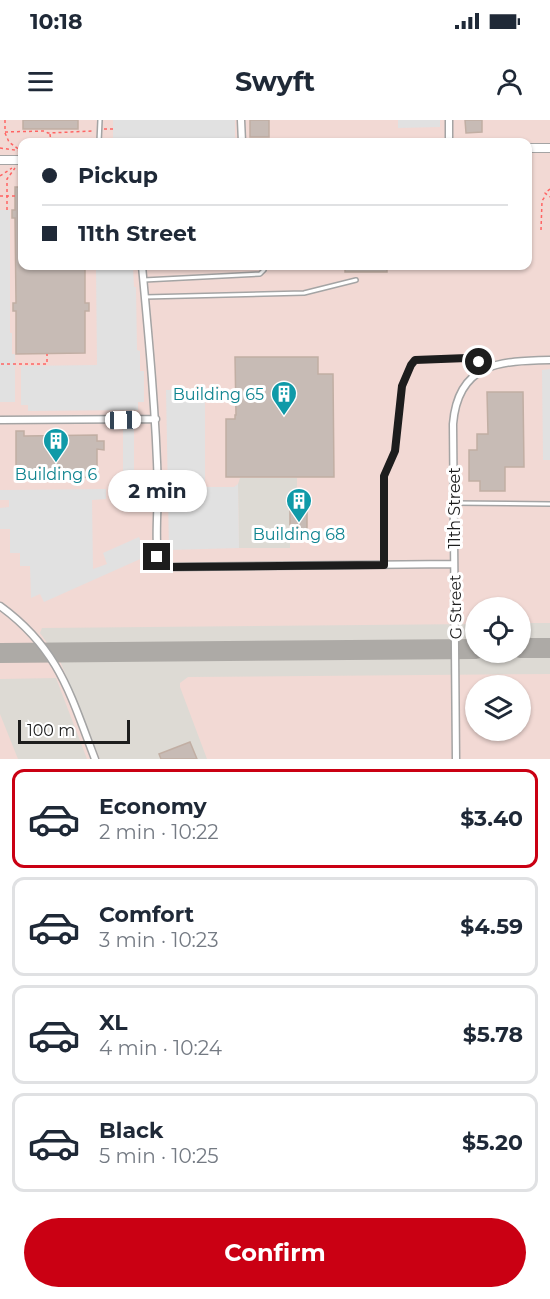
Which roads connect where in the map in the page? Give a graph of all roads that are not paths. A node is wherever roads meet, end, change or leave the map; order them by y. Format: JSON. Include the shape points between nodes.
{"nodes":[{"id":1,"x":100,"y":120,"type":"edge"},
{"id":2,"x":241,"y":120,"type":"edge"},
{"id":3,"x":449,"y":120,"type":"edge"},
{"id":4,"x":99,"y":138,"type":"edge"},
{"id":5,"x":242,"y":138,"type":"edge"},
{"id":6,"x":450,"y":138,"type":"edge"},
{"id":7,"x":532,"y":148,"type":"edge"},
{"id":8,"x":550,"y":148,"type":"edge"},
{"id":9,"x":0,"y":160,"type":"edge"},
{"id":10,"x":18,"y":160,"type":"edge"},
{"id":11,"x":143,"y":270,"type":"edge"},
{"id":12,"x":264,"y":270,"type":"edge"},
{"id":13,"x":144,"y":280,"type":"junction"},
{"id":14,"x":356,"y":280,"type":"dead end"},
{"id":15,"x":145,"y":297,"type":"junction"},
{"id":16,"x":550,"y":360,"type":"edge"},
{"id":17,"x":492,"y":365,"type":"junction"},
{"id":18,"x":156,"y":419,"type":"junction"},
{"id":19,"x":0,"y":420,"type":"edge"},
{"id":20,"x":454,"y":503,"type":"junction"},
{"id":21,"x":550,"y":504,"type":"edge"},
{"id":22,"x":454,"y":564,"type":"junction"},
{"id":23,"x":384,"y":565,"type":"junction"},
{"id":24,"x":0,"y":606,"type":"edge"},
{"id":25,"x":95,"y":759,"type":"edge"},
{"id":26,"x":456,"y":759,"type":"edge"}],
"edges":[{"from":1,"to":4,"type":"lane"},
{"from":2,"to":5,"type":"street"},
{"from":3,"to":6,"type":"street"},
{"from":7,"to":8,"type":"street"},
{"from":9,"to":10,"type":"street"},
{"from":11,"to":13,"type":"street","name":"11th Street"},
{"from":12,"to":13,"type":"lane","via":[[260,274]]},
{"from":13,"to":15,"type":"street","name":"11th Street"},
{"from":14,"to":15,"type":"lane","via":[[304,292]]},
{"from":15,"to":18,"type":"street","name":"11th Street"},
{"from":16,"to":17,"type":"street","name":"11th Street"},
{"from":17,"to":20,"type":"street","name":"11th Street","via":[[466,385],[455,409]]},
{"from":17,"to":23,"type":"lane","via":[[467,358],[415,360],[411,365],[402,386],[395,451],[384,476]]},
{"from":18,"to":19,"type":"street"},
{"from":18,"to":23,"type":"street","name":"11th Street","via":[[156,554],[163,565]]},
{"from":20,"to":21,"type":"lane"},
{"from":20,"to":22,"type":"street","name":"11th Street"},
{"from":22,"to":23,"type":"street","name":"11th Street"},
{"from":22,"to":26,"type":"street","name":"G Street"},
{"from":24,"to":25,"type":"street","via":[[35,635],[48,653],[67,687]]}]}
